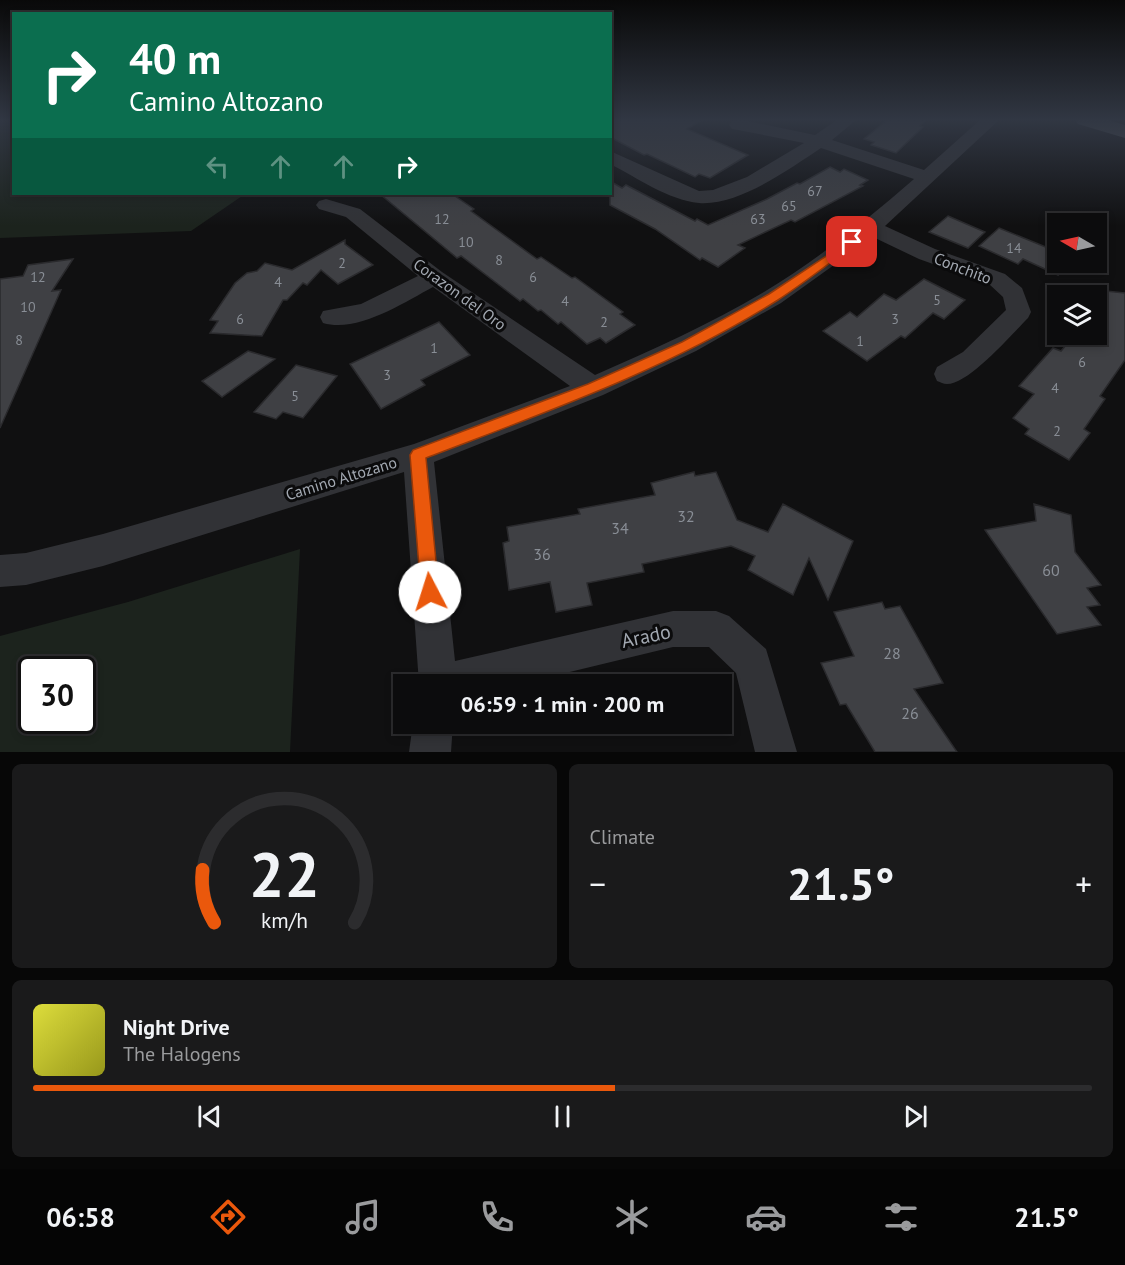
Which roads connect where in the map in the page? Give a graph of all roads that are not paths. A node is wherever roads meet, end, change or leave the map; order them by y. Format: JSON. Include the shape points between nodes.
{"nodes":[{"id":1,"x":800,"y":155,"type":"edge"},
{"id":2,"x":859,"y":155,"type":"edge"},
{"id":3,"x":952,"y":155,"type":"edge"},
{"id":4,"x":612,"y":157,"type":"edge"},
{"id":5,"x":927,"y":177,"type":"junction"},
{"id":6,"x":326,"y":205,"type":"dead end"},
{"id":7,"x":871,"y":228,"type":"junction"},
{"id":8,"x":434,"y":277,"type":"junction"},
{"id":9,"x":332,"y":317,"type":"dead end"},
{"id":10,"x":947,"y":374,"type":"dead end"},
{"id":11,"x":593,"y":388,"type":"junction"},
{"id":12,"x":418,"y":455,"type":"junction"},
{"id":13,"x":0,"y":571,"type":"edge"},
{"id":14,"x":438,"y":674,"type":"edge"},
{"id":15,"x":482,"y":674,"type":"edge"},
{"id":16,"x":432,"y":734,"type":"edge"},
{"id":17,"x":430,"y":752,"type":"edge"},
{"id":18,"x":776,"y":752,"type":"edge"}],
"edges":[{"from":1,"to":4,"type":"street","via":[[711,197],[683,192]]},
{"from":2,"to":5,"type":"street"},
{"from":3,"to":5,"type":"street","name":"Camino Altozano"},
{"from":5,"to":7,"type":"street","name":"Camino Altozano"},
{"from":6,"to":8,"type":"street","name":"Corazon del Oro","via":[[353,213]]},
{"from":7,"to":10,"type":"street","name":"Conchito","via":[[927,254],[997,279],[1014,294],[1019,312],[972,359]]},
{"from":7,"to":11,"type":"street","name":"Camino Altozano","via":[[773,297],[687,345]]},
{"from":8,"to":9,"type":"street","via":[[366,311]]},
{"from":8,"to":11,"type":"street","name":"Corazon del Oro"},
{"from":11,"to":12,"type":"street","name":"Camino Altozano"},
{"from":12,"to":13,"type":"street","name":"Camino Altozano","via":[[103,550],[26,569]]},
{"from":12,"to":14,"type":"street"},
{"from":15,"to":18,"type":"street","name":"Arado","via":[[673,629],[716,629],[753,662]]},
{"from":16,"to":17,"type":"street"}]}
